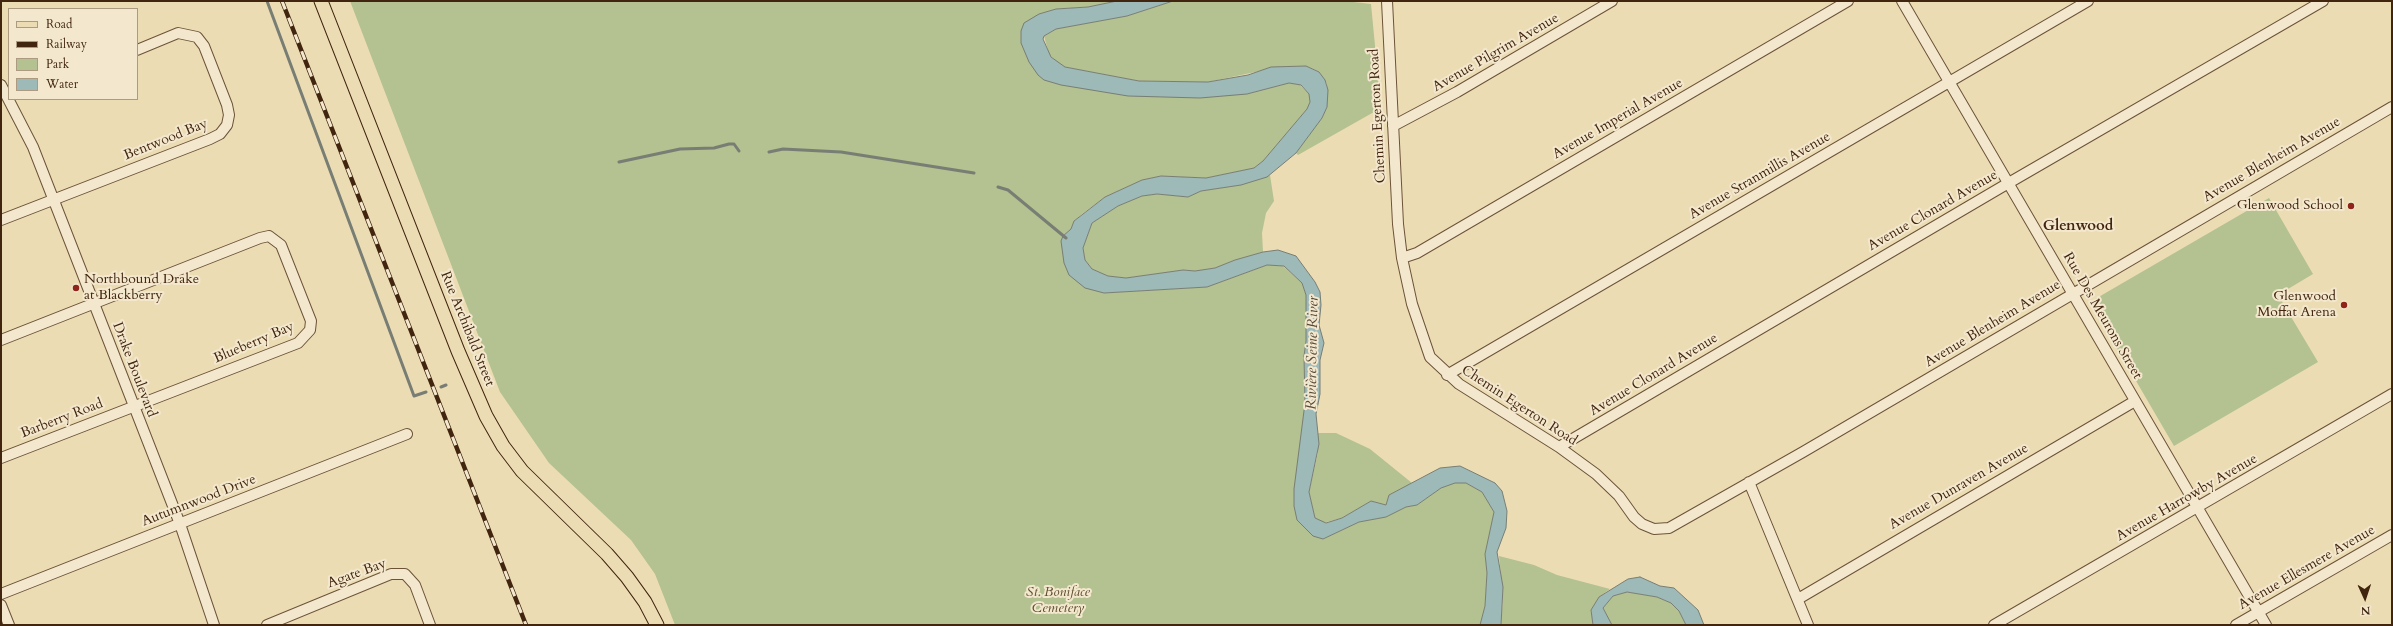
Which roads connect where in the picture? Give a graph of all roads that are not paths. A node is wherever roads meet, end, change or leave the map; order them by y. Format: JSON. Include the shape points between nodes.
{"nodes":[{"id":1,"x":321,"y":1,"type":"edge"},
{"id":2,"x":1387,"y":1,"type":"edge"},
{"id":3,"x":1612,"y":1,"type":"edge"},
{"id":4,"x":1848,"y":1,"type":"edge"},
{"id":5,"x":1902,"y":1,"type":"edge"},
{"id":6,"x":2088,"y":1,"type":"edge"},
{"id":7,"x":2324,"y":1,"type":"edge"},
{"id":8,"x":138,"y":50,"type":"edge"},
{"id":9,"x":1950,"y":81,"type":"junction"},
{"id":10,"x":1,"y":85,"type":"edge"},
{"id":11,"x":7,"y":101,"type":"edge"},
{"id":12,"x":2392,"y":107,"type":"edge"},
{"id":13,"x":1393,"y":126,"type":"junction"},
{"id":14,"x":2008,"y":183,"type":"junction"},
{"id":15,"x":53,"y":200,"type":"junction"},
{"id":16,"x":1,"y":220,"type":"edge"},
{"id":17,"x":1402,"y":258,"type":"junction"},
{"id":18,"x":2072,"y":293,"type":"junction"},
{"id":19,"x":93,"y":304,"type":"junction"},
{"id":20,"x":1,"y":340,"type":"edge"},
{"id":21,"x":1446,"y":375,"type":"junction"},
{"id":22,"x":2392,"y":394,"type":"edge"},
{"id":23,"x":2135,"y":401,"type":"junction"},
{"id":24,"x":133,"y":407,"type":"junction"},
{"id":25,"x":407,"y":434,"type":"dead end"},
{"id":26,"x":1559,"y":447,"type":"junction"},
{"id":27,"x":1,"y":458,"type":"edge"},
{"id":28,"x":1749,"y":482,"type":"junction"},
{"id":29,"x":2197,"y":509,"type":"junction"},
{"id":30,"x":180,"y":524,"type":"junction"},
{"id":31,"x":1669,"y":528,"type":"joint"},
{"id":32,"x":2392,"y":535,"type":"edge"},
{"id":33,"x":1,"y":594,"type":"edge"},
{"id":34,"x":1798,"y":598,"type":"junction"},
{"id":35,"x":1,"y":605,"type":"edge"},
{"id":36,"x":2258,"y":612,"type":"junction"},
{"id":37,"x":9,"y":625,"type":"edge"},
{"id":38,"x":214,"y":625,"type":"edge"},
{"id":39,"x":267,"y":625,"type":"edge"},
{"id":40,"x":430,"y":625,"type":"edge"},
{"id":41,"x":657,"y":625,"type":"edge"},
{"id":42,"x":1808,"y":625,"type":"edge"},
{"id":43,"x":1994,"y":625,"type":"edge"},
{"id":44,"x":2236,"y":625,"type":"edge"},
{"id":45,"x":2266,"y":625,"type":"edge"}],
"edges":[{"from":1,"to":41,"type":"main road","name":"Rue Archibald Street","via":[[458,351],[486,416],[503,446],[522,471],[627,577],[645,602]]},
{"from":2,"to":13,"type":"street","name":"Chemin Egerton Road"},
{"from":3,"to":13,"type":"street","name":"Avenue Pilgrim Avenue","via":[[1452,95]]},
{"from":4,"to":17,"type":"street","name":"Avenue Imperial Avenue","via":[[1430,246]]},
{"from":5,"to":9,"type":"street","name":"Rue Des Meurons Street"},
{"from":6,"to":9,"type":"street","name":"Avenue Stranmillis Avenue"},
{"from":7,"to":14,"type":"street","name":"Avenue Clonard Avenue"},
{"from":8,"to":15,"type":"street","name":"Bentwood Bay","via":[[178,34],[198,37],[227,105],[227,125],[220,134],[210,139]]},
{"from":9,"to":14,"type":"street","name":"Rue Des Meurons Street"},
{"from":9,"to":21,"type":"street","name":"Avenue Stranmillis Avenue"},
{"from":10,"to":11,"type":"street","name":"Drake Boulevard"},
{"from":11,"to":15,"type":"street","name":"Drake Boulevard","via":[[33,147]]},
{"from":12,"to":18,"type":"street","name":"Avenue Blenheim Avenue"},
{"from":13,"to":17,"type":"street","name":"Chemin Egerton Road"},
{"from":14,"to":18,"type":"street","name":"Rue Des Meurons Street"},
{"from":14,"to":26,"type":"street","name":"Avenue Clonard Avenue"},
{"from":15,"to":16,"type":"street"},
{"from":15,"to":19,"type":"street","name":"Drake Boulevard"},
{"from":17,"to":21,"type":"street","name":"Chemin Egerton Road","via":[[1412,304],[1430,357]]},
{"from":18,"to":23,"type":"street","name":"Rue Des Meurons Street"},
{"from":18,"to":28,"type":"street","name":"Avenue Blenheim Avenue"},
{"from":19,"to":20,"type":"street"},
{"from":19,"to":24,"type":"street","name":"Drake Boulevard"},
{"from":19,"to":24,"type":"street","name":"Blueberry Bay","via":[[270,236],[281,245],[298,286],[311,320],[310,330],[298,343]]},
{"from":21,"to":26,"type":"street","name":"Chemin Egerton Road"},
{"from":22,"to":29,"type":"street","name":"Avenue Harrowby Avenue"},
{"from":23,"to":29,"type":"street","name":"Rue Des Meurons Street"},
{"from":23,"to":34,"type":"street","name":"Avenue Dunraven Avenue"},
{"from":24,"to":27,"type":"street","name":"Barberry Road"},
{"from":24,"to":30,"type":"street","name":"Drake Boulevard"},
{"from":25,"to":30,"type":"street","name":"Autumnwood Drive"},
{"from":26,"to":31,"type":"street","name":"Chemin Egerton Road","via":[[1619,496],[1642,524],[1654,529]]},
{"from":28,"to":31,"type":"street","name":"Avenue Blenheim Avenue"},
{"from":28,"to":34,"type":"street"},
{"from":29,"to":36,"type":"street","name":"Rue Des Meurons Street"},
{"from":29,"to":43,"type":"street","name":"Avenue Harrowby Avenue"},
{"from":30,"to":33,"type":"street","name":"Autumnwood Drive"},
{"from":30,"to":38,"type":"street","name":"Drake Boulevard"},
{"from":32,"to":36,"type":"street","name":"Avenue Ellesmere Avenue"},
{"from":34,"to":42,"type":"street"},
{"from":35,"to":37,"type":"street"},
{"from":36,"to":44,"type":"street","name":"Avenue Ellesmere Avenue"},
{"from":36,"to":45,"type":"street","name":"Rue Des Meurons Street"},
{"from":39,"to":40,"type":"street","name":"Agate Bay","via":[[391,574],[405,574],[414,585]]}]}
